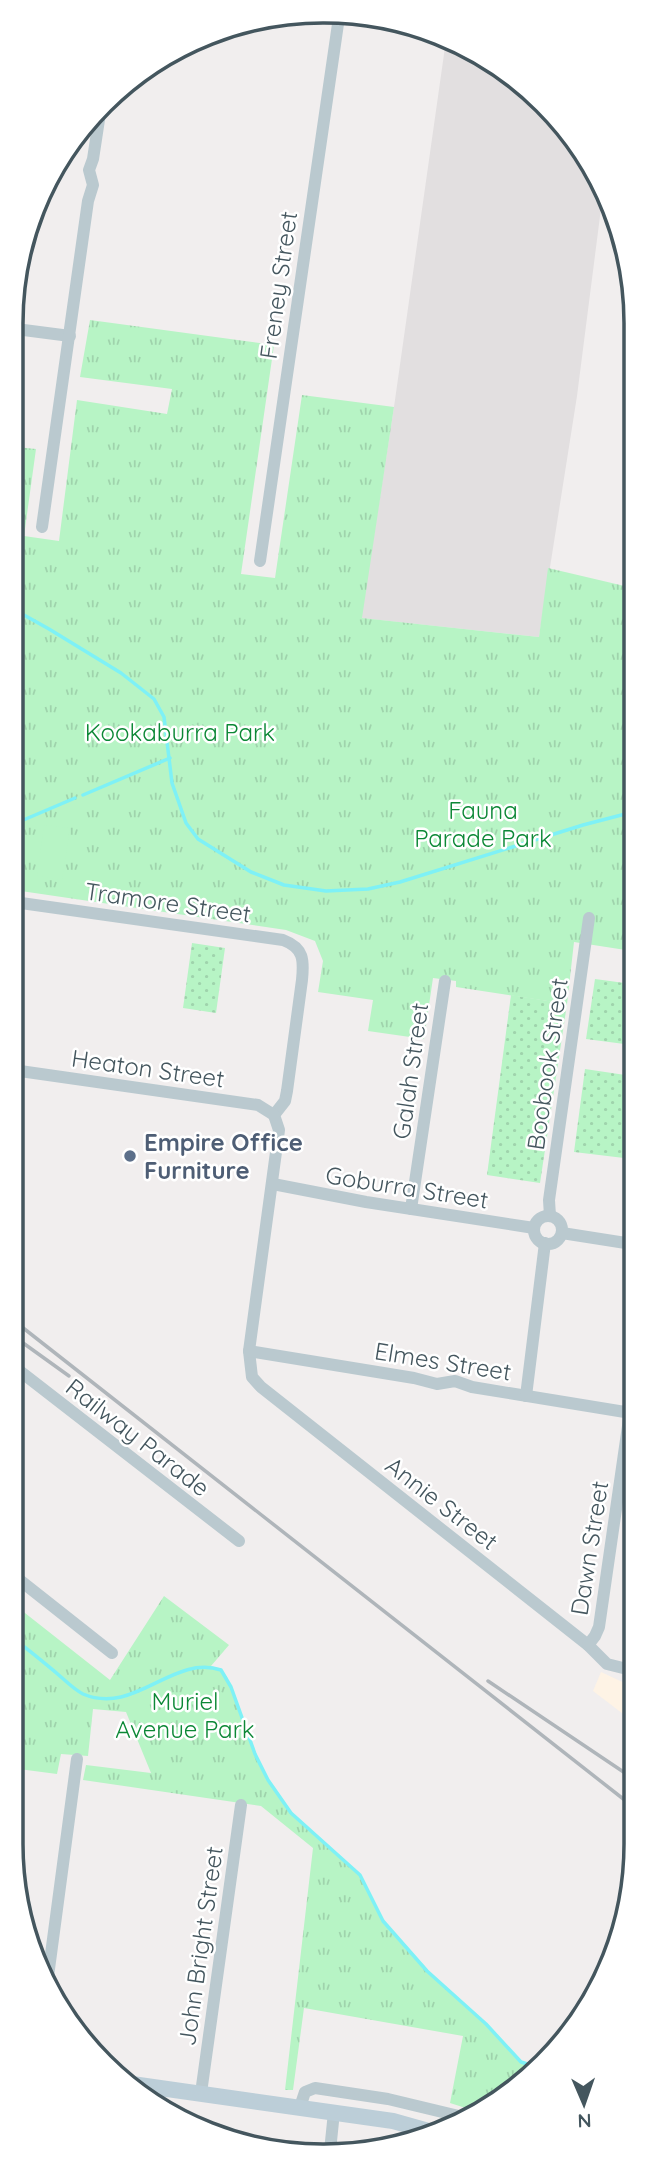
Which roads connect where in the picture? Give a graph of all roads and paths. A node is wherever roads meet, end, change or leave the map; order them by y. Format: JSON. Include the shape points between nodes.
{"nodes":[{"id":1,"x":338,"y":23,"type":"edge"},
{"id":2,"x":98,"y":124,"type":"edge"},
{"id":3,"x":23,"y":330,"type":"edge"},
{"id":4,"x":70,"y":336,"type":"junction"},
{"id":5,"x":42,"y":527,"type":"dead end"},
{"id":6,"x":260,"y":561,"type":"dead end"},
{"id":7,"x":23,"y":903,"type":"edge"},
{"id":8,"x":589,"y":918,"type":"dead end"},
{"id":9,"x":444,"y":981,"type":"dead end"},
{"id":10,"x":23,"y":1071,"type":"edge"},
{"id":11,"x":274,"y":1115,"type":"junction"},
{"id":12,"x":273,"y":1184,"type":"junction"},
{"id":13,"x":411,"y":1209,"type":"junction"},
{"id":14,"x":550,"y":1216,"type":"junction"},
{"id":15,"x":534,"y":1228,"type":"junction"},
{"id":16,"x":562,"y":1233,"type":"junction"},
{"id":17,"x":624,"y":1243,"type":"edge"},
{"id":18,"x":545,"y":1244,"type":"junction"},
{"id":19,"x":249,"y":1351,"type":"junction"},
{"id":20,"x":23,"y":1374,"type":"edge"},
{"id":21,"x":526,"y":1396,"type":"junction"},
{"id":22,"x":624,"y":1412,"type":"edge"},
{"id":23,"x":624,"y":1460,"type":"edge"},
{"id":24,"x":239,"y":1541,"type":"dead end"},
{"id":25,"x":23,"y":1583,"type":"edge"},
{"id":26,"x":588,"y":1645,"type":"junction"},
{"id":27,"x":112,"y":1653,"type":"dead end"},
{"id":28,"x":624,"y":1668,"type":"edge"},
{"id":29,"x":76,"y":1759,"type":"dead end"},
{"id":30,"x":241,"y":1805,"type":"dead end"},
{"id":31,"x":49,"y":1966,"type":"edge"},
{"id":32,"x":145,"y":2086,"type":"edge"},
{"id":33,"x":201,"y":2093,"type":"junction"},
{"id":34,"x":300,"y":2107,"type":"junction"},
{"id":35,"x":334,"y":2112,"type":"junction"},
{"id":36,"x":453,"y":2115,"type":"edge"},
{"id":37,"x":419,"y":2128,"type":"edge"},
{"id":38,"x":331,"y":2144,"type":"edge"}],
"edges":[{"from":1,"to":6,"type":"street","name":"Freney Street"},
{"from":2,"to":4,"type":"street"},
{"from":3,"to":4,"type":"street"},
{"from":4,"to":5,"type":"street"},
{"from":7,"to":11,"type":"street","name":"Tramore Street","via":[[293,944],[304,961],[287,1091]]},
{"from":8,"to":14,"type":"street","name":"Boobook Street"},
{"from":9,"to":13,"type":"street","name":"Galah Street"},
{"from":10,"to":11,"type":"street","name":"Heaton Street","via":[[249,1104]]},
{"from":11,"to":12,"type":"street","via":[[279,1130]]},
{"from":12,"to":13,"type":"street","name":"Goburra Street"},
{"from":12,"to":19,"type":"street"},
{"from":13,"to":15,"type":"street","name":"Goburra Street"},
{"from":14,"to":15,"type":"street","via":[[541,1218]]},
{"from":14,"to":16,"type":"street","via":[[561,1224]]},
{"from":15,"to":18,"type":"street"},
{"from":16,"to":17,"type":"street"},
{"from":16,"to":18,"type":"street","via":[[557,1241]]},
{"from":18,"to":21,"type":"street"},
{"from":19,"to":21,"type":"street","name":"Elmes Street"},
{"from":19,"to":26,"type":"street","name":"Annie Street","via":[[252,1377],[261,1387]]},
{"from":20,"to":24,"type":"street","name":"Railway Parade"},
{"from":21,"to":22,"type":"street","name":"Elmes Street"},
{"from":23,"to":26,"type":"street","name":"Dawn Street","via":[[599,1627]]},
{"from":25,"to":27,"type":"street"},
{"from":26,"to":28,"type":"street","name":"Annie Street","via":[[607,1664]]},
{"from":29,"to":31,"type":"street"},
{"from":30,"to":33,"type":"street","name":"John Bright Street"},
{"from":32,"to":33,"type":"main road"},
{"from":33,"to":34,"type":"main road"},
{"from":34,"to":35,"type":"main road"},
{"from":34,"to":36,"type":"street","via":[[305,2092],[315,2088]]},
{"from":35,"to":37,"type":"main road"},
{"from":35,"to":38,"type":"street"}]}
